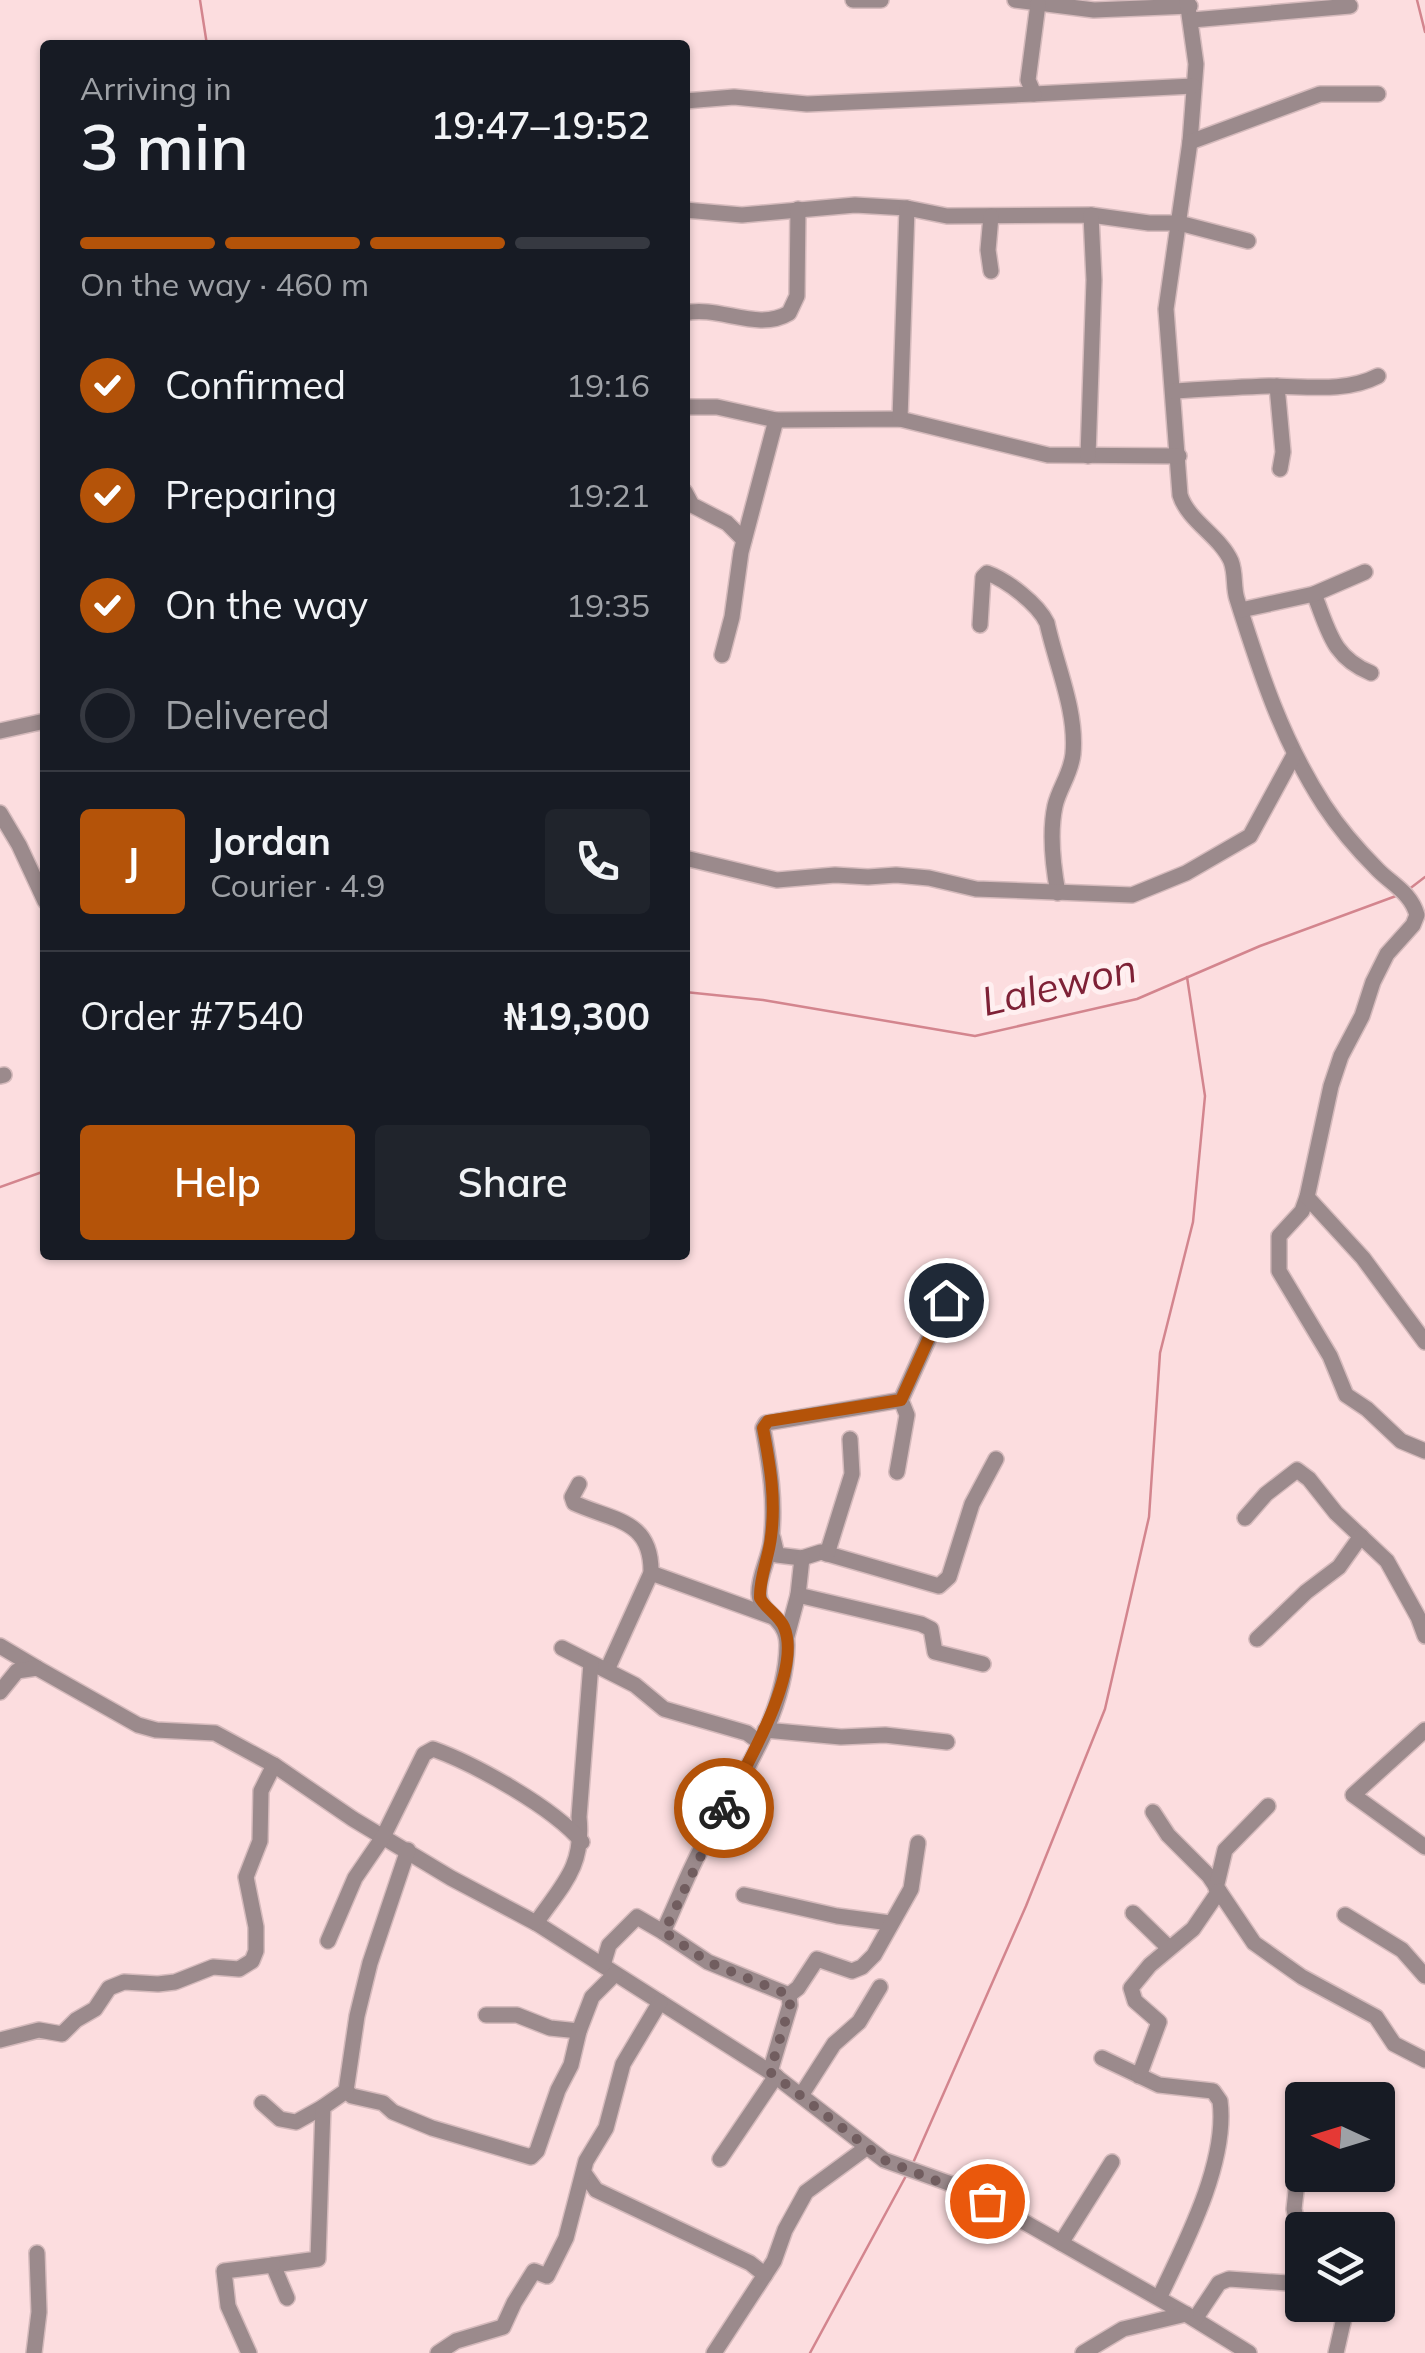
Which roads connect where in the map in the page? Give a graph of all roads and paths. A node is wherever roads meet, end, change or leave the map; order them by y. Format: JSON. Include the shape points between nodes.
{"nodes":[{"id":1,"x":854,"y":0,"type":"edge"},
{"id":2,"x":882,"y":0,"type":"edge"},
{"id":3,"x":1016,"y":0,"type":"edge"},
{"id":4,"x":1038,"y":4,"type":"junction"},
{"id":5,"x":1288,"y":5,"type":"edge"},
{"id":6,"x":1350,"y":6,"type":"dead end"},
{"id":7,"x":1190,"y":9,"type":"edge"},
{"id":8,"x":1194,"y":86,"type":"junction"},
{"id":9,"x":1034,"y":94,"type":"junction"},
{"id":10,"x":1378,"y":94,"type":"dead end"},
{"id":11,"x":690,"y":101,"type":"edge"},
{"id":12,"x":1190,"y":142,"type":"junction"},
{"id":13,"x":907,"y":208,"type":"junction"},
{"id":14,"x":798,"y":209,"type":"junction"},
{"id":15,"x":690,"y":210,"type":"edge"},
{"id":16,"x":1091,"y":214,"type":"junction"},
{"id":17,"x":991,"y":216,"type":"junction"},
{"id":18,"x":1179,"y":222,"type":"junction"},
{"id":19,"x":1248,"y":242,"type":"dead end"},
{"id":20,"x":991,"y":271,"type":"dead end"},
{"id":21,"x":690,"y":313,"type":"edge"},
{"id":22,"x":1378,"y":376,"type":"dead end"},
{"id":23,"x":1276,"y":386,"type":"junction"},
{"id":24,"x":1174,"y":391,"type":"junction"},
{"id":25,"x":690,"y":407,"type":"edge"},
{"id":26,"x":900,"y":419,"type":"junction"},
{"id":27,"x":776,"y":420,"type":"junction"},
{"id":28,"x":1088,"y":456,"type":"junction"},
{"id":29,"x":1179,"y":456,"type":"junction"},
{"id":30,"x":1280,"y":469,"type":"dead end"},
{"id":31,"x":690,"y":501,"type":"edge"},
{"id":32,"x":744,"y":540,"type":"junction"},
{"id":33,"x":1365,"y":572,"type":"dead end"},
{"id":34,"x":1314,"y":594,"type":"junction"},
{"id":35,"x":1241,"y":610,"type":"junction"},
{"id":36,"x":980,"y":624,"type":"dead end"},
{"id":37,"x":722,"y":654,"type":"dead end"},
{"id":38,"x":1371,"y":673,"type":"dead end"},
{"id":39,"x":40,"y":722,"type":"edge"},
{"id":40,"x":0,"y":731,"type":"edge"},
{"id":41,"x":1294,"y":755,"type":"junction"},
{"id":42,"x":0,"y":812,"type":"edge"},
{"id":43,"x":690,"y":859,"type":"edge"},
{"id":44,"x":40,"y":890,"type":"edge"},
{"id":45,"x":1058,"y":893,"type":"junction"},
{"id":46,"x":1421,"y":910,"type":"edge"},
{"id":47,"x":1308,"y":1196,"type":"junction"},
{"id":48,"x":966,"y":1275,"type":"dead end"},
{"id":49,"x":1425,"y":1342,"type":"edge"},
{"id":50,"x":901,"y":1400,"type":"junction"},
{"id":51,"x":850,"y":1438,"type":"dead end"},
{"id":52,"x":1425,"y":1451,"type":"edge"},
{"id":53,"x":996,"y":1459,"type":"dead end"},
{"id":54,"x":896,"y":1472,"type":"dead end"},
{"id":55,"x":579,"y":1484,"type":"dead end"},
{"id":56,"x":1245,"y":1518,"type":"dead end"},
{"id":57,"x":772,"y":1532,"type":"junction"},
{"id":58,"x":1361,"y":1536,"type":"junction"},
{"id":59,"x":828,"y":1554,"type":"junction"},
{"id":60,"x":802,"y":1558,"type":"junction"},
{"id":61,"x":650,"y":1573,"type":"junction"},
{"id":62,"x":798,"y":1595,"type":"junction"},
{"id":63,"x":780,"y":1620,"type":"junction"},
{"id":64,"x":786,"y":1636,"type":"junction"},
{"id":65,"x":1425,"y":1636,"type":"edge"},
{"id":66,"x":1257,"y":1639,"type":"dead end"},
{"id":67,"x":0,"y":1646,"type":"edge"},
{"id":68,"x":562,"y":1648,"type":"dead end"},
{"id":69,"x":984,"y":1664,"type":"dead end"},
{"id":70,"x":599,"y":1667,"type":"junction"},
{"id":71,"x":37,"y":1668,"type":"junction"},
{"id":72,"x":0,"y":1692,"type":"edge"},
{"id":73,"x":1425,"y":1730,"type":"edge"},
{"id":74,"x":762,"y":1736,"type":"junction"},
{"id":75,"x":947,"y":1742,"type":"dead end"},
{"id":76,"x":274,"y":1765,"type":"junction"},
{"id":77,"x":1268,"y":1806,"type":"dead end"},
{"id":78,"x":1153,"y":1812,"type":"dead end"},
{"id":79,"x":383,"y":1837,"type":"junction"},
{"id":80,"x":582,"y":1842,"type":"junction"},
{"id":81,"x":918,"y":1842,"type":"dead end"},
{"id":82,"x":1425,"y":1847,"type":"edge"},
{"id":83,"x":408,"y":1850,"type":"junction"},
{"id":84,"x":1218,"y":1890,"type":"junction"},
{"id":85,"x":744,"y":1895,"type":"dead end"},
{"id":86,"x":1133,"y":1913,"type":"dead end"},
{"id":87,"x":1345,"y":1915,"type":"dead end"},
{"id":88,"x":536,"y":1923,"type":"junction"},
{"id":89,"x":890,"y":1923,"type":"junction"},
{"id":90,"x":664,"y":1932,"type":"junction"},
{"id":91,"x":328,"y":1941,"type":"dead end"},
{"id":92,"x":1169,"y":1948,"type":"junction"},
{"id":93,"x":609,"y":1970,"type":"junction"},
{"id":94,"x":1425,"y":1976,"type":"edge"},
{"id":95,"x":880,"y":1987,"type":"dead end"},
{"id":96,"x":789,"y":1995,"type":"junction"},
{"id":97,"x":660,"y":2002,"type":"junction"},
{"id":98,"x":486,"y":2016,"type":"dead end"},
{"id":99,"x":578,"y":2031,"type":"junction"},
{"id":100,"x":0,"y":2040,"type":"edge"},
{"id":101,"x":1102,"y":2058,"type":"dead end"},
{"id":102,"x":1425,"y":2060,"type":"edge"},
{"id":103,"x":773,"y":2074,"type":"junction"},
{"id":104,"x":1139,"y":2076,"type":"junction"},
{"id":105,"x":346,"y":2091,"type":"junction"},
{"id":106,"x":802,"y":2094,"type":"junction"},
{"id":107,"x":262,"y":2103,"type":"dead end"},
{"id":108,"x":323,"y":2107,"type":"junction"},
{"id":109,"x":866,"y":2148,"type":"junction"},
{"id":110,"x":720,"y":2160,"type":"dead end"},
{"id":111,"x":1112,"y":2162,"type":"dead end"},
{"id":112,"x":584,"y":2173,"type":"junction"},
{"id":113,"x":1062,"y":2243,"type":"junction"},
{"id":114,"x":37,"y":2253,"type":"dead end"},
{"id":115,"x":273,"y":2265,"type":"junction"},
{"id":116,"x":765,"y":2275,"type":"junction"},
{"id":117,"x":1285,"y":2283,"type":"edge"},
{"id":118,"x":287,"y":2298,"type":"dead end"},
{"id":119,"x":1158,"y":2298,"type":"junction"},
{"id":120,"x":1190,"y":2316,"type":"junction"},
{"id":121,"x":1343,"y":2322,"type":"edge"},
{"id":122,"x":34,"y":2353,"type":"edge"},
{"id":123,"x":249,"y":2353,"type":"edge"},
{"id":124,"x":438,"y":2353,"type":"edge"},
{"id":125,"x":714,"y":2353,"type":"edge"},
{"id":126,"x":1083,"y":2353,"type":"edge"},
{"id":127,"x":1249,"y":2353,"type":"edge"},
{"id":128,"x":1336,"y":2353,"type":"edge"}],
"edges":[{"from":1,"to":2,"type":"street"},
{"from":3,"to":4,"type":"street"},
{"from":4,"to":7,"type":"street"},
{"from":4,"to":9,"type":"street","via":[[1028,80]]},
{"from":5,"to":6,"type":"street"},
{"from":5,"to":7,"type":"street"},
{"from":7,"to":8,"type":"street"},
{"from":8,"to":9,"type":"street"},
{"from":8,"to":12,"type":"street"},
{"from":9,"to":11,"type":"street","via":[[808,104]]},
{"from":10,"to":12,"type":"street","via":[[1320,94]]},
{"from":12,"to":18,"type":"street"},
{"from":13,"to":14,"type":"street"},
{"from":13,"to":17,"type":"street"},
{"from":13,"to":26,"type":"street"},
{"from":14,"to":15,"type":"street","via":[[742,215]]},
{"from":14,"to":21,"type":"street","via":[[797,296],[789,313],[772,319]]},
{"from":16,"to":17,"type":"street"},
{"from":16,"to":18,"type":"street"},
{"from":16,"to":28,"type":"street"},
{"from":17,"to":20,"type":"street"},
{"from":18,"to":19,"type":"street"},
{"from":18,"to":24,"type":"street","via":[[1166,297]]},
{"from":22,"to":23,"type":"street","via":[[1334,387]]},
{"from":23,"to":24,"type":"street"},
{"from":23,"to":30,"type":"street"},
{"from":24,"to":29,"type":"street"},
{"from":25,"to":27,"type":"street"},
{"from":26,"to":27,"type":"street"},
{"from":26,"to":28,"type":"street","via":[[1048,455]]},
{"from":27,"to":32,"type":"street"},
{"from":28,"to":29,"type":"street"},
{"from":29,"to":35,"type":"street","via":[[1182,504],[1231,562]]},
{"from":31,"to":32,"type":"street"},
{"from":32,"to":37,"type":"street"},
{"from":33,"to":34,"type":"street"},
{"from":34,"to":35,"type":"street"},
{"from":34,"to":38,"type":"street","via":[[1337,651]]},
{"from":35,"to":41,"type":"street"},
{"from":36,"to":45,"type":"street","via":[[987,573],[1047,623],[1074,747],[1054,811]]},
{"from":39,"to":40,"type":"street"},
{"from":41,"to":45,"type":"street","via":[[1242,843],[1132,895]]},
{"from":41,"to":46,"type":"street","via":[[1344,833]]},
{"from":42,"to":44,"type":"street"},
{"from":43,"to":45,"type":"street","via":[[776,880],[896,875],[976,889]]},
{"from":46,"to":47,"type":"street","via":[[1388,954],[1341,1056]]},
{"from":47,"to":49,"type":"street"},
{"from":47,"to":52,"type":"street","via":[[1279,1236],[1279,1272],[1346,1395]]},
{"from":48,"to":50,"type":"street","via":[[946,1300]]},
{"from":50,"to":54,"type":"street","via":[[907,1416]]},
{"from":50,"to":57,"type":"street","via":[[766,1422]]},
{"from":51,"to":59,"type":"street","via":[[852,1474]]},
{"from":53,"to":59,"type":"street","via":[[972,1504],[949,1576],[939,1586]]},
{"from":55,"to":61,"type":"street","via":[[574,1503],[644,1536]]},
{"from":56,"to":58,"type":"street","via":[[1297,1470]]},
{"from":57,"to":60,"type":"street","via":[[777,1554]]},
{"from":57,"to":63,"type":"street","via":[[760,1598]]},
{"from":58,"to":65,"type":"street","via":[[1386,1561]]},
{"from":58,"to":66,"type":"street","via":[[1339,1567]]},
{"from":59,"to":60,"type":"street"},
{"from":60,"to":62,"type":"street"},
{"from":61,"to":63,"type":"street"},
{"from":61,"to":70,"type":"street"},
{"from":62,"to":64,"type":"street"},
{"from":62,"to":69,"type":"street","via":[[922,1624],[931,1628],[935,1652]]},
{"from":63,"to":64,"type":"street"},
{"from":64,"to":74,"type":"street","via":[[784,1671]]},
{"from":67,"to":71,"type":"street"},
{"from":68,"to":70,"type":"street"},
{"from":70,"to":74,"type":"street","via":[[664,1710]]},
{"from":70,"to":80,"type":"street","via":[[579,1817]]},
{"from":71,"to":72,"type":"street","via":[[17,1671]]},
{"from":71,"to":76,"type":"street","via":[[138,1725],[215,1733]]},
{"from":73,"to":82,"type":"street","via":[[1353,1795]]},
{"from":74,"to":75,"type":"street"},
{"from":74,"to":90,"type":"street"},
{"from":76,"to":79,"type":"street"},
{"from":76,"to":100,"type":"street","via":[[260,1791],[260,1841],[246,1877],[256,1928],[252,1961],[174,1982],[124,1982],[109,1988],[96,2009],[62,2034],[39,2030]]},
{"from":77,"to":84,"type":"street","via":[[1225,1850]]},
{"from":78,"to":84,"type":"street"},
{"from":79,"to":80,"type":"street","via":[[424,1754],[433,1749],[536,1805]]},
{"from":79,"to":83,"type":"street"},
{"from":79,"to":91,"type":"street","via":[[354,1878]]},
{"from":80,"to":88,"type":"street","via":[[578,1862]]},
{"from":81,"to":89,"type":"street","via":[[911,1889]]},
{"from":83,"to":88,"type":"street"},
{"from":83,"to":105,"type":"street","via":[[370,1963]]},
{"from":84,"to":92,"type":"street","via":[[1193,1929]]},
{"from":84,"to":102,"type":"street","via":[[1267,1954],[1376,2017],[1394,2044]]},
{"from":85,"to":89,"type":"street"},
{"from":86,"to":92,"type":"street"},
{"from":87,"to":94,"type":"street","via":[[1402,1950]]},
{"from":88,"to":93,"type":"street"},
{"from":89,"to":96,"type":"street","via":[[862,1967],[816,1959]]},
{"from":90,"to":93,"type":"street","via":[[637,1917],[609,1945]]},
{"from":90,"to":96,"type":"street","via":[[708,1962]]},
{"from":92,"to":104,"type":"street","via":[[1131,1988],[1135,2001],[1159,2022]]},
{"from":93,"to":97,"type":"street"},
{"from":93,"to":99,"type":"street"},
{"from":95,"to":106,"type":"street"},
{"from":96,"to":103,"type":"street"},
{"from":97,"to":103,"type":"street"},
{"from":97,"to":112,"type":"street","via":[[623,2064],[606,2128]]},
{"from":98,"to":99,"type":"street","via":[[517,2014]]},
{"from":99,"to":105,"type":"street","via":[[571,2065],[530,2158],[432,2128]]},
{"from":101,"to":104,"type":"street"},
{"from":103,"to":106,"type":"street"},
{"from":103,"to":110,"type":"street"},
{"from":104,"to":119,"type":"street","via":[[1159,2086],[1212,2091],[1221,2110],[1213,2169]]},
{"from":105,"to":108,"type":"street"},
{"from":106,"to":109,"type":"street"},
{"from":107,"to":108,"type":"street","via":[[280,2119],[296,2122]]},
{"from":108,"to":115,"type":"street","via":[[318,2259]]},
{"from":109,"to":113,"type":"street","via":[[968,2190]]},
{"from":109,"to":116,"type":"street","via":[[806,2192]]},
{"from":111,"to":113,"type":"street"},
{"from":112,"to":116,"type":"street","via":[[596,2190]]},
{"from":112,"to":124,"type":"street","via":[[566,2238],[547,2276],[534,2271],[499,2330],[456,2340]]},
{"from":113,"to":119,"type":"street"},
{"from":114,"to":122,"type":"street"},
{"from":115,"to":118,"type":"street"},
{"from":115,"to":123,"type":"street","via":[[224,2271],[228,2306]]},
{"from":116,"to":125,"type":"street"},
{"from":117,"to":120,"type":"street","via":[[1229,2278]]},
{"from":119,"to":120,"type":"street"},
{"from":120,"to":126,"type":"street","via":[[1122,2328]]},
{"from":120,"to":127,"type":"street"},
{"from":121,"to":128,"type":"street"}]}
